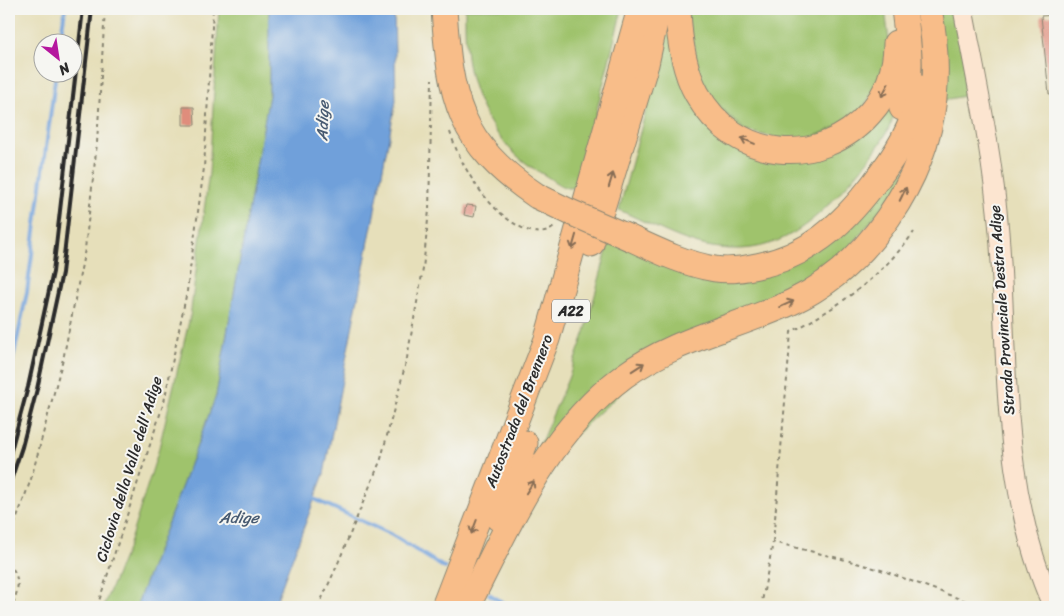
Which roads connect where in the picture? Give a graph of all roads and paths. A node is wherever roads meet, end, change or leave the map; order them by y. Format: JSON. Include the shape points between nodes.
{"nodes":[{"id":1,"x":110,"y":9,"type":"edge"},
{"id":2,"x":213,"y":9,"type":"edge"},
{"id":3,"x":444,"y":9,"type":"edge"},
{"id":4,"x":456,"y":9,"type":"edge"},
{"id":5,"x":631,"y":9,"type":"edge"},
{"id":6,"x":640,"y":9,"type":"edge"},
{"id":7,"x":658,"y":9,"type":"edge"},
{"id":8,"x":678,"y":9,"type":"edge"},
{"id":9,"x":892,"y":9,"type":"edge"},
{"id":10,"x":904,"y":9,"type":"edge"},
{"id":11,"x":916,"y":9,"type":"edge"},
{"id":12,"x":930,"y":9,"type":"edge"},
{"id":13,"x":963,"y":9,"type":"edge"},
{"id":14,"x":105,"y":10,"type":"edge"},
{"id":15,"x":432,"y":77,"type":"dead end"},
{"id":16,"x":616,"y":94,"type":"junction"},
{"id":17,"x":540,"y":189,"type":"junction"},
{"id":18,"x":633,"y":231,"type":"junction"},
{"id":19,"x":914,"y":232,"type":"dead end"},
{"id":20,"x":9,"y":540,"type":"edge"},
{"id":21,"x":773,"y":542,"type":"junction"},
{"id":22,"x":9,"y":562,"type":"edge"},
{"id":23,"x":12,"y":607,"type":"edge"},
{"id":24,"x":97,"y":607,"type":"edge"},
{"id":25,"x":318,"y":607,"type":"edge"},
{"id":26,"x":444,"y":607,"type":"edge"},
{"id":27,"x":466,"y":607,"type":"edge"},
{"id":28,"x":760,"y":607,"type":"edge"},
{"id":29,"x":982,"y":607,"type":"edge"},
{"id":30,"x":1053,"y":607,"type":"edge"}],
"edges":[{"from":1,"to":14,"type":"path"},
{"from":2,"to":24,"type":"path","name":"Ciclovia della Valle dell'Adige","via":[[204,168],[187,291],[164,402]]},
{"from":3,"to":17,"type":"highway","via":[[453,89],[467,125],[485,153],[503,171]]},
{"from":4,"to":17,"type":"highway","via":[[467,87],[477,113],[493,138]]},
{"from":5,"to":16,"type":"highway"},
{"from":6,"to":16,"type":"highway","name":"Autostrada del Brennero","number":"A22"},
{"from":27,"to":7,"type":"highway","name":"Autostrada del Brennero","number":"A22","one_way":true,"via":[[561,342],[646,64]]},
{"from":9,"to":8,"type":"highway","one_way":true,"via":[[896,32],[893,74],[875,108],[846,135],[796,152],[766,148],[746,141],[713,117],[688,75]]},
{"from":10,"to":18,"type":"highway","via":[[910,57],[904,105],[884,148],[870,168],[816,226],[776,248],[740,255],[699,251]]},
{"from":11,"to":18,"type":"highway","via":[[923,63],[910,127],[902,144],[872,185],[822,238],[805,250],[771,264],[745,269],[717,269],[668,256]]},
{"from":27,"to":12,"type":"highway","one_way":true,"via":[[521,500],[561,439],[593,402],[624,376],[667,350],[772,311],[805,294],[843,268],[877,233],[898,205],[931,117],[936,75]]},
{"from":13,"to":30,"type":"main road","name":"Strada Provinciale Destra Adige","via":[[990,149],[999,232],[1008,404],[1016,485],[1031,550]]},
{"from":14,"to":20,"type":"path","via":[[97,143],[85,249],[64,355],[31,479]]},
{"from":15,"to":25,"type":"path","via":[[429,210],[423,269],[407,358],[381,459]]},
{"from":16,"to":26,"type":"highway","name":"Autostrada del Brennero","number":"A22","one_way":true,"via":[[547,339]]},
{"from":17,"to":18,"type":"highway","bridge":true,"via":[[570,212]]},
{"from":19,"to":21,"type":"path","via":[[869,281],[833,308],[791,332]]},
{"from":21,"to":28,"type":"path"},
{"from":21,"to":29,"type":"path","via":[[872,568]]},
{"from":22,"to":23,"type":"path","via":[[19,581]]}]}
